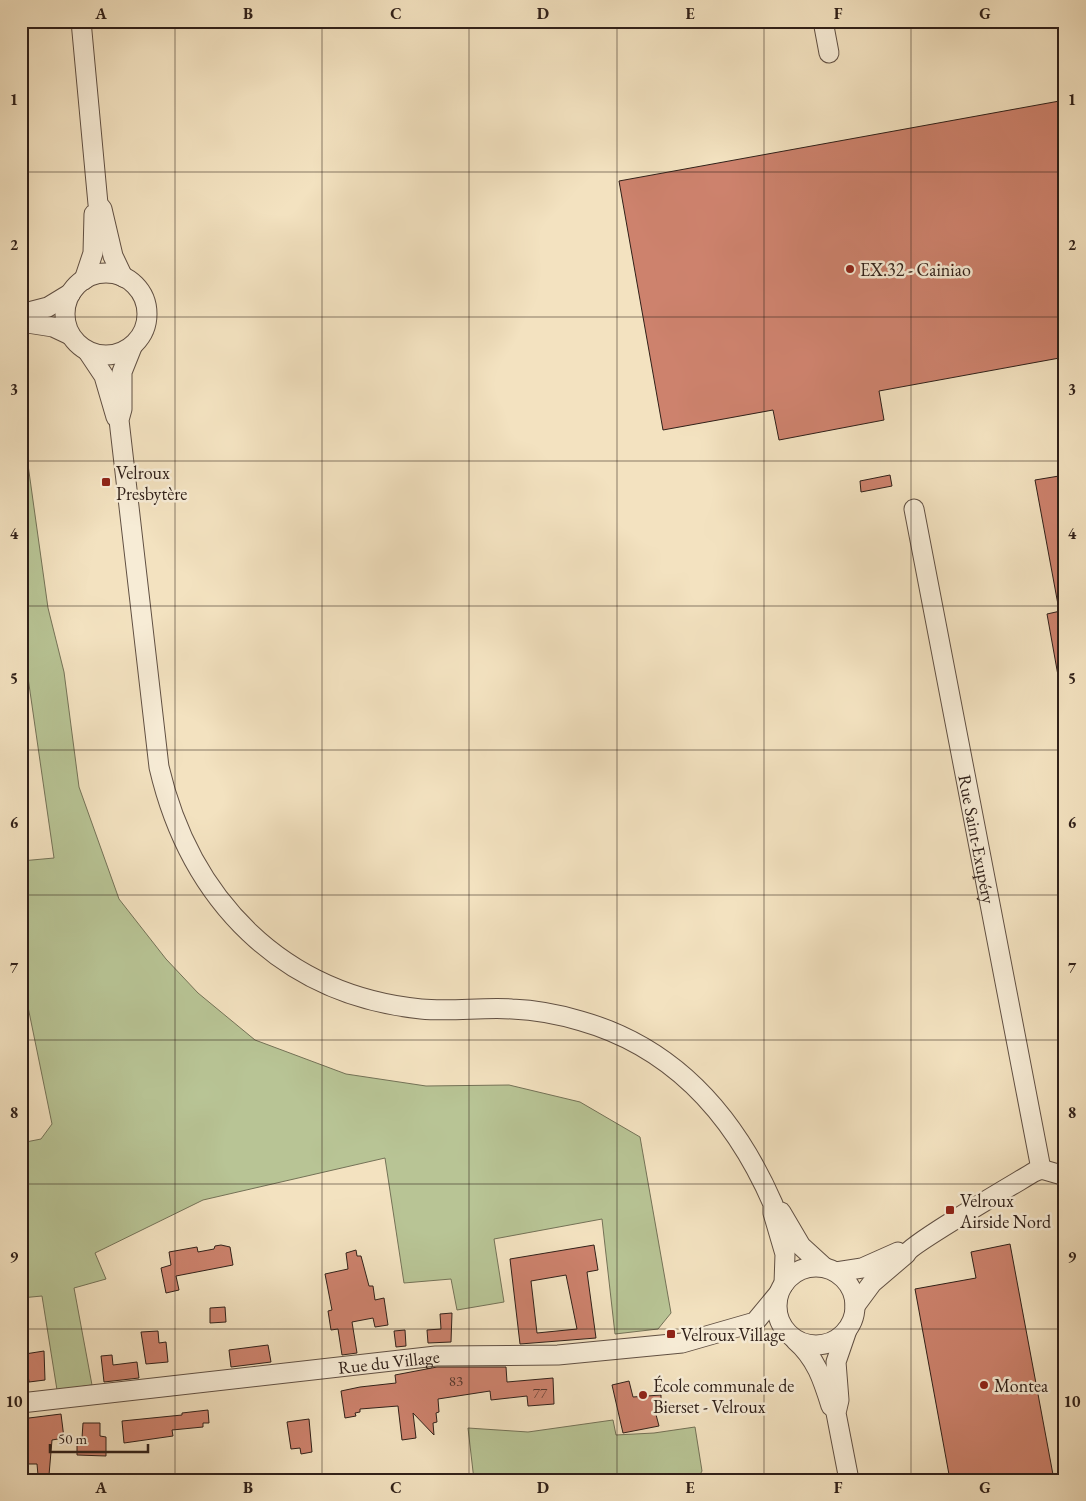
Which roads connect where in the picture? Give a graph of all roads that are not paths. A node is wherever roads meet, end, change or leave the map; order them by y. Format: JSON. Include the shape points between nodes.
{"nodes":[{"id":1,"x":81,"y":21,"type":"edge"},
{"id":2,"x":823,"y":21,"type":"edge"},
{"id":3,"x":829,"y":53,"type":"dead end"},
{"id":4,"x":98,"y":204,"type":"junction"},
{"id":5,"x":123,"y":277,"type":"junction"},
{"id":6,"x":78,"y":286,"type":"junction"},
{"id":7,"x":21,"y":314,"type":"edge"},
{"id":8,"x":21,"y":322,"type":"edge"},
{"id":9,"x":70,"y":334,"type":"junction"},
{"id":10,"x":132,"y":347,"type":"junction"},
{"id":11,"x":88,"y":352,"type":"junction"},
{"id":12,"x":119,"y":420,"type":"junction"},
{"id":13,"x":914,"y":509,"type":"dead end"},
{"id":14,"x":1041,"y":1169,"type":"junction"},
{"id":15,"x":1065,"y":1176,"type":"edge"},
{"id":16,"x":774,"y":1204,"type":"junction"},
{"id":17,"x":908,"y":1250,"type":"junction"},
{"id":18,"x":830,"y":1270,"type":"junction"},
{"id":19,"x":781,"y":1289,"type":"junction"},
{"id":20,"x":855,"y":1306,"type":"junction"},
{"id":21,"x":754,"y":1322,"type":"junction"},
{"id":22,"x":847,"y":1330,"type":"junction"},
{"id":23,"x":793,"y":1338,"type":"junction"},
{"id":24,"x":21,"y":1403,"type":"edge"},
{"id":25,"x":836,"y":1413,"type":"junction"},
{"id":26,"x":849,"y":1480,"type":"edge"}],
"edges":[{"from":1,"to":4,"type":"street"},
{"from":2,"to":3,"type":"street"},
{"from":4,"to":5,"type":"street","via":[[102,209],[112,256]]},
{"from":4,"to":6,"type":"street","via":[[94,211],[92,260]]},
{"from":5,"to":6,"type":"street","via":[[102,273]]},
{"from":5,"to":10,"type":"street","via":[[138,287],[148,312],[141,337]]},
{"from":6,"to":7,"type":"street","via":[[48,307]]},
{"from":6,"to":9,"type":"street","via":[[65,314]]},
{"from":8,"to":9,"type":"street","via":[[53,327]]},
{"from":9,"to":11,"type":"street"},
{"from":10,"to":11,"type":"street","via":[[111,356]]},
{"from":10,"to":12,"type":"street","via":[[122,372]]},
{"from":11,"to":12,"type":"street","via":[[104,376],[113,412]]},
{"from":12,"to":16,"type":"street","via":[[159,767],[178,831],[203,877],[222,903],[242,926],[278,956],[312,977],[350,993],[423,1009],[512,1008],[546,1013],[583,1021],[633,1042],[667,1063],[710,1101],[750,1154]]},
{"from":13,"to":14,"type":"street","name":"Rue Saint-Exupéry"},
{"from":14,"to":15,"type":"street"},
{"from":14,"to":17,"type":"street"},
{"from":16,"to":18,"type":"street","via":[[801,1246]]},
{"from":16,"to":19,"type":"street","via":[[773,1213],[785,1254]]},
{"from":17,"to":18,"type":"street","via":[[862,1268]]},
{"from":17,"to":20,"type":"street","via":[[872,1283]]},
{"from":18,"to":19,"type":"street","via":[[812,1267],[800,1270]]},
{"from":18,"to":20,"type":"street","via":[[845,1279],[852,1289]]},
{"from":19,"to":21,"type":"street"},
{"from":19,"to":23,"type":"street","via":[[778,1317]]},
{"from":20,"to":22,"type":"street","via":[[852,1323]]},
{"from":21,"to":23,"type":"street"},
{"from":21,"to":24,"type":"street","name":"Rue du Village","via":[[682,1343],[646,1347],[558,1355],[436,1356]]},
{"from":22,"to":23,"type":"street","via":[[839,1338],[818,1345]]},
{"from":22,"to":25,"type":"street","via":[[836,1362],[839,1400]]},
{"from":23,"to":25,"type":"street","via":[[818,1366]]},
{"from":25,"to":26,"type":"street"}]}
